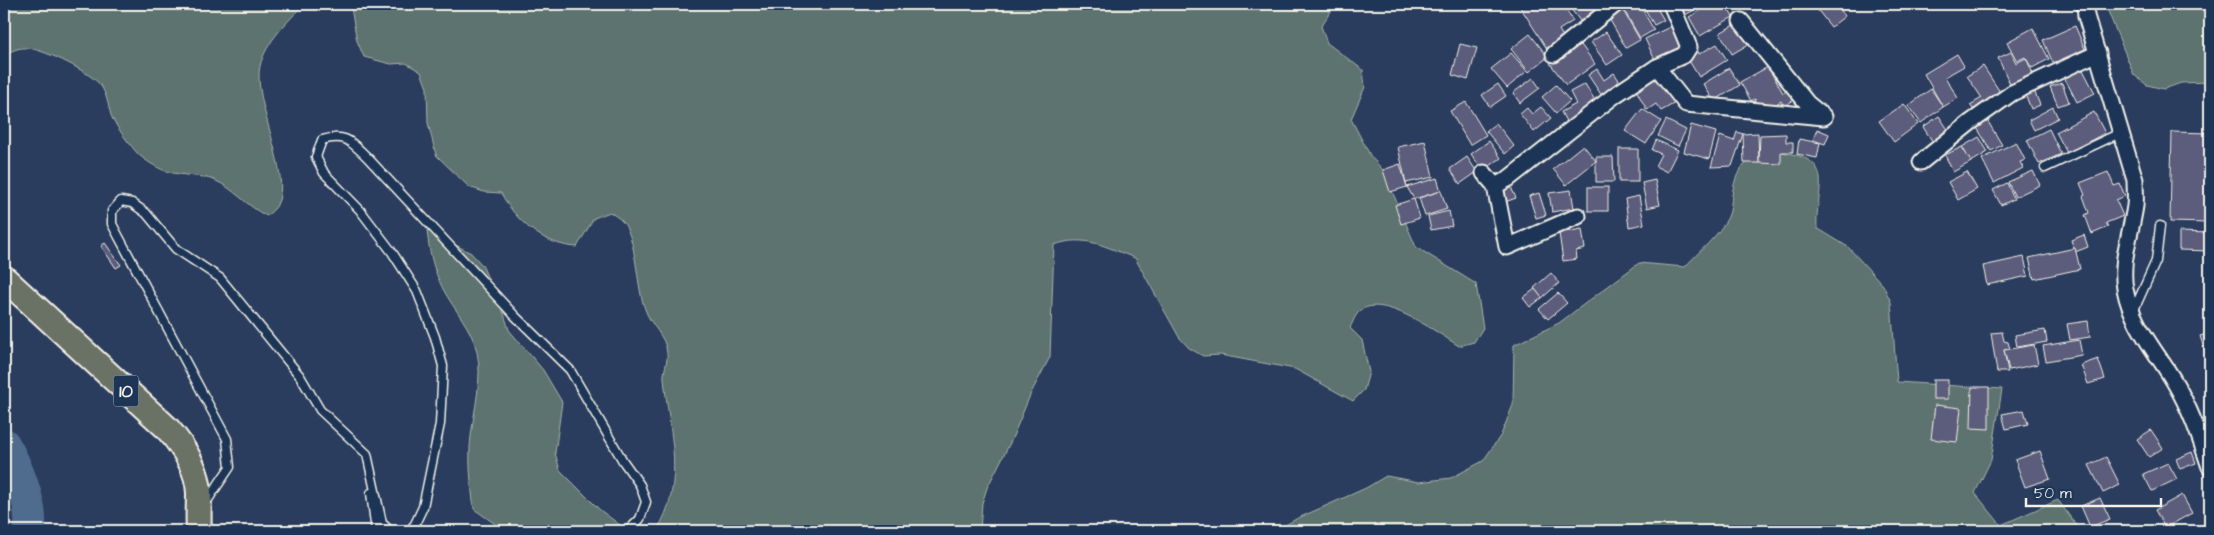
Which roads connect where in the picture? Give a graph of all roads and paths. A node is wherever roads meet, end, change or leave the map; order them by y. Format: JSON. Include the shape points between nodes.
{"nodes":[{"id":1,"x":1616,"y":4,"type":"edge"},
{"id":2,"x":1671,"y":4,"type":"edge"},
{"id":3,"x":2085,"y":4,"type":"edge"},
{"id":4,"x":1741,"y":21,"type":"dead end"},
{"id":5,"x":2098,"y":53,"type":"junction"},
{"id":6,"x":1554,"y":54,"type":"dead end"},
{"id":7,"x":1657,"y":67,"type":"junction"},
{"id":8,"x":2122,"y":132,"type":"junction"},
{"id":9,"x":1921,"y":162,"type":"dead end"},
{"id":10,"x":2045,"y":168,"type":"dead end"},
{"id":11,"x":1484,"y":174,"type":"dead end"},
{"id":12,"x":1495,"y":186,"type":"junction"},
{"id":13,"x":1578,"y":216,"type":"dead end"},
{"id":14,"x":2160,"y":226,"type":"dead end"},
{"id":15,"x":4,"y":278,"type":"edge"},
{"id":16,"x":2132,"y":314,"type":"junction"},
{"id":17,"x":367,"y":454,"type":"junction"},
{"id":18,"x":2210,"y":467,"type":"edge"},
{"id":19,"x":198,"y":522,"type":"edge"},
{"id":20,"x":376,"y":531,"type":"edge"},
{"id":21,"x":390,"y":531,"type":"edge"},
{"id":22,"x":409,"y":531,"type":"edge"},
{"id":23,"x":628,"y":531,"type":"edge"}],
"edges":[{"from":1,"to":6,"type":"street"},
{"from":2,"to":7,"type":"street","via":[[1689,47],[1684,55]]},
{"from":3,"to":5,"type":"street"},
{"from":4,"to":7,"type":"street","via":[[1807,103],[1824,116],[1686,104]]},
{"from":5,"to":8,"type":"street"},
{"from":5,"to":9,"type":"street","via":[[2012,93]]},
{"from":7,"to":12,"type":"street"},
{"from":8,"to":10,"type":"lane"},
{"from":8,"to":16,"type":"street","via":[[2135,180],[2135,205],[2124,271]]},
{"from":11,"to":12,"type":"street"},
{"from":12,"to":13,"type":"street","via":[[1507,247]]},
{"from":14,"to":16,"type":"lane","via":[[2156,261]]},
{"from":15,"to":19,"type":"highway","number":"10","via":[[181,444],[199,490]]},
{"from":16,"to":18,"type":"street","via":[[2175,382]]},
{"from":17,"to":19,"type":"lane","via":[[320,410],[300,376],[220,278],[176,249],[146,213],[132,203],[121,201],[112,211],[112,224],[227,440],[230,467]]},
{"from":17,"to":20,"type":"lane"},
{"from":17,"to":21,"type":"lane","via":[[382,523]]},
{"from":22,"to":23,"type":"lane","via":[[416,524],[423,507],[440,424],[443,366],[436,337],[417,291],[360,210],[324,174],[316,157],[322,140],[336,136],[349,141],[367,157],[515,316],[570,370],[640,486],[646,502],[640,519]]}]}
